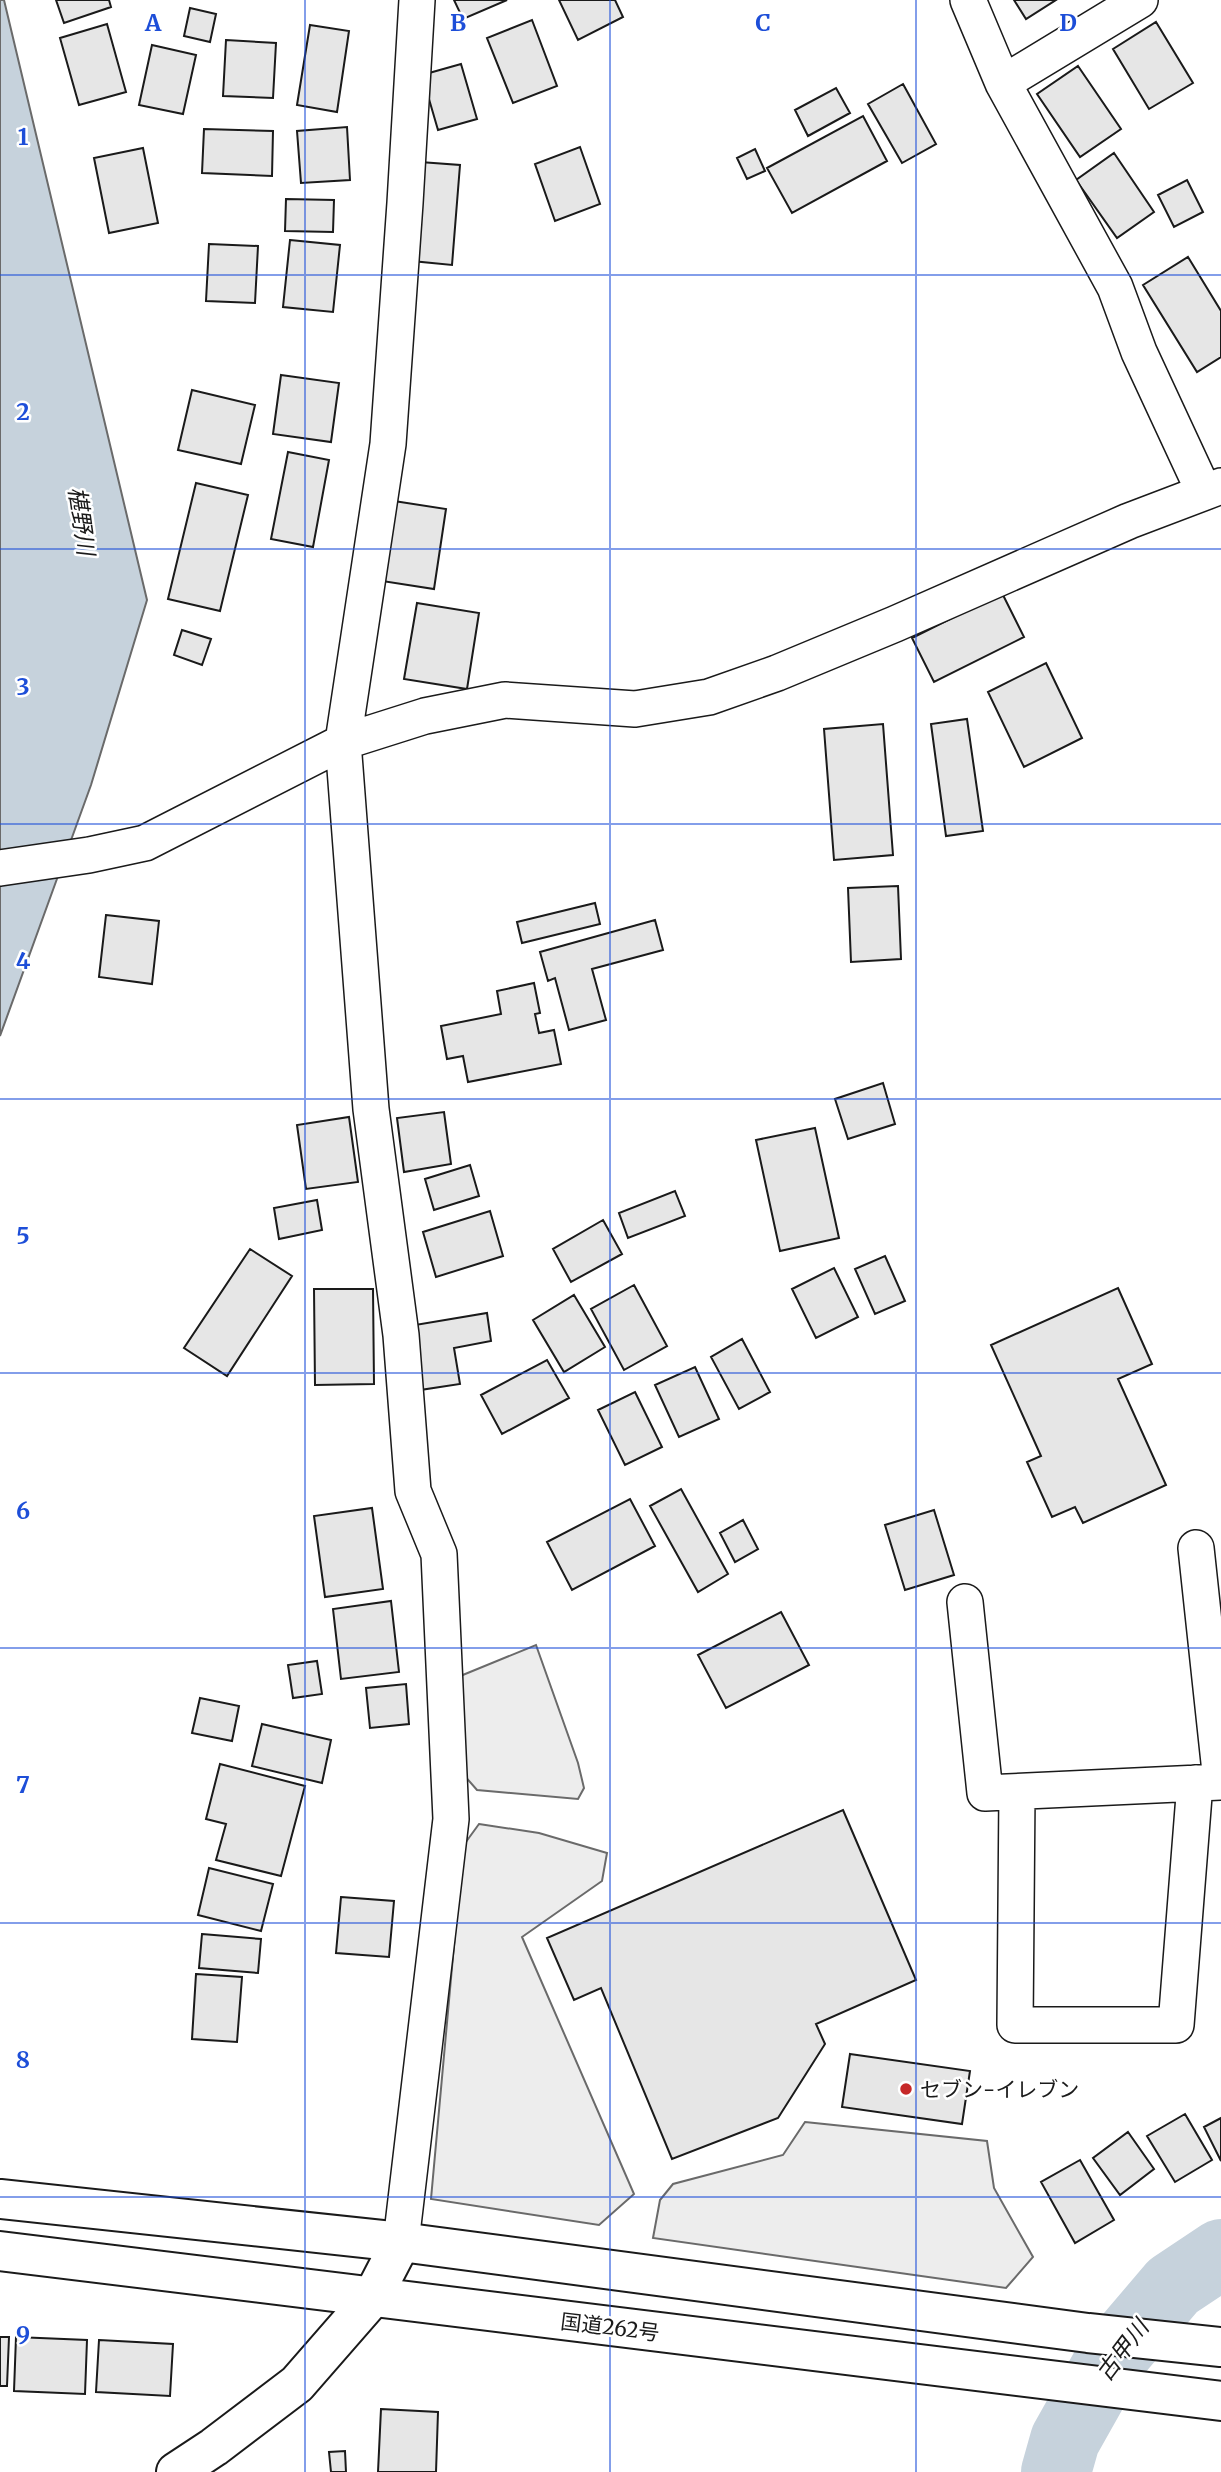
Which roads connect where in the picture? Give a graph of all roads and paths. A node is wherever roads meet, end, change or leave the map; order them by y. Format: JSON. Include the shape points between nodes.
{"nodes":[{"id":1,"x":416,"y":0,"type":"edge"},
{"id":2,"x":968,"y":0,"type":"edge"},
{"id":3,"x":1140,"y":0,"type":"edge"},
{"id":4,"x":1003,"y":83,"type":"junction"},
{"id":5,"x":1213,"y":489,"type":"edge"},
{"id":6,"x":343,"y":742,"type":"junction"},
{"id":7,"x":0,"y":868,"type":"edge"},
{"id":8,"x":1196,"y":1548,"type":"dead end"},
{"id":9,"x":965,"y":1602,"type":"dead end"},
{"id":10,"x":1212,"y":1782,"type":"edge"},
{"id":11,"x":1017,"y":1792,"type":"junction"},
{"id":12,"x":0,"y":2199,"type":"edge"},
{"id":13,"x":401,"y":2242,"type":"junction"},
{"id":14,"x":0,"y":2251,"type":"edge"},
{"id":15,"x":372,"y":2298,"type":"junction"},
{"id":16,"x":1210,"y":2346,"type":"edge"},
{"id":17,"x":1221,"y":2401,"type":"edge"},
{"id":18,"x":176,"y":2472,"type":"edge"}],
"edges":[{"from":1,"to":6,"type":"street","via":[[388,444]]},
{"from":2,"to":4,"type":"street"},
{"from":3,"to":4,"type":"street"},
{"from":4,"to":5,"type":"street","via":[[1115,287],[1139,352]]},
{"from":5,"to":6,"type":"street","via":[[777,673],[709,696],[635,709],[505,701],[425,716]]},
{"from":6,"to":7,"type":"street","via":[[145,843]]},
{"from":6,"to":13,"type":"street","via":[[371,1109],[401,1335],[413,1491],[439,1554],[451,1819]]},
{"from":8,"to":10,"type":"street"},
{"from":9,"to":11,"type":"street","via":[[985,1793]]},
{"from":10,"to":11,"type":"street"},
{"from":10,"to":11,"type":"street","via":[[1176,2025],[1015,2025]]},
{"from":12,"to":13,"type":"main road"},
{"from":13,"to":15,"type":"main road"},
{"from":13,"to":16,"type":"main road"},
{"from":14,"to":15,"type":"main road","name":"国道262号"},
{"from":15,"to":17,"type":"main road","name":"国道262号"},
{"from":15,"to":18,"type":"main road","via":[[297,2384]]}]}
